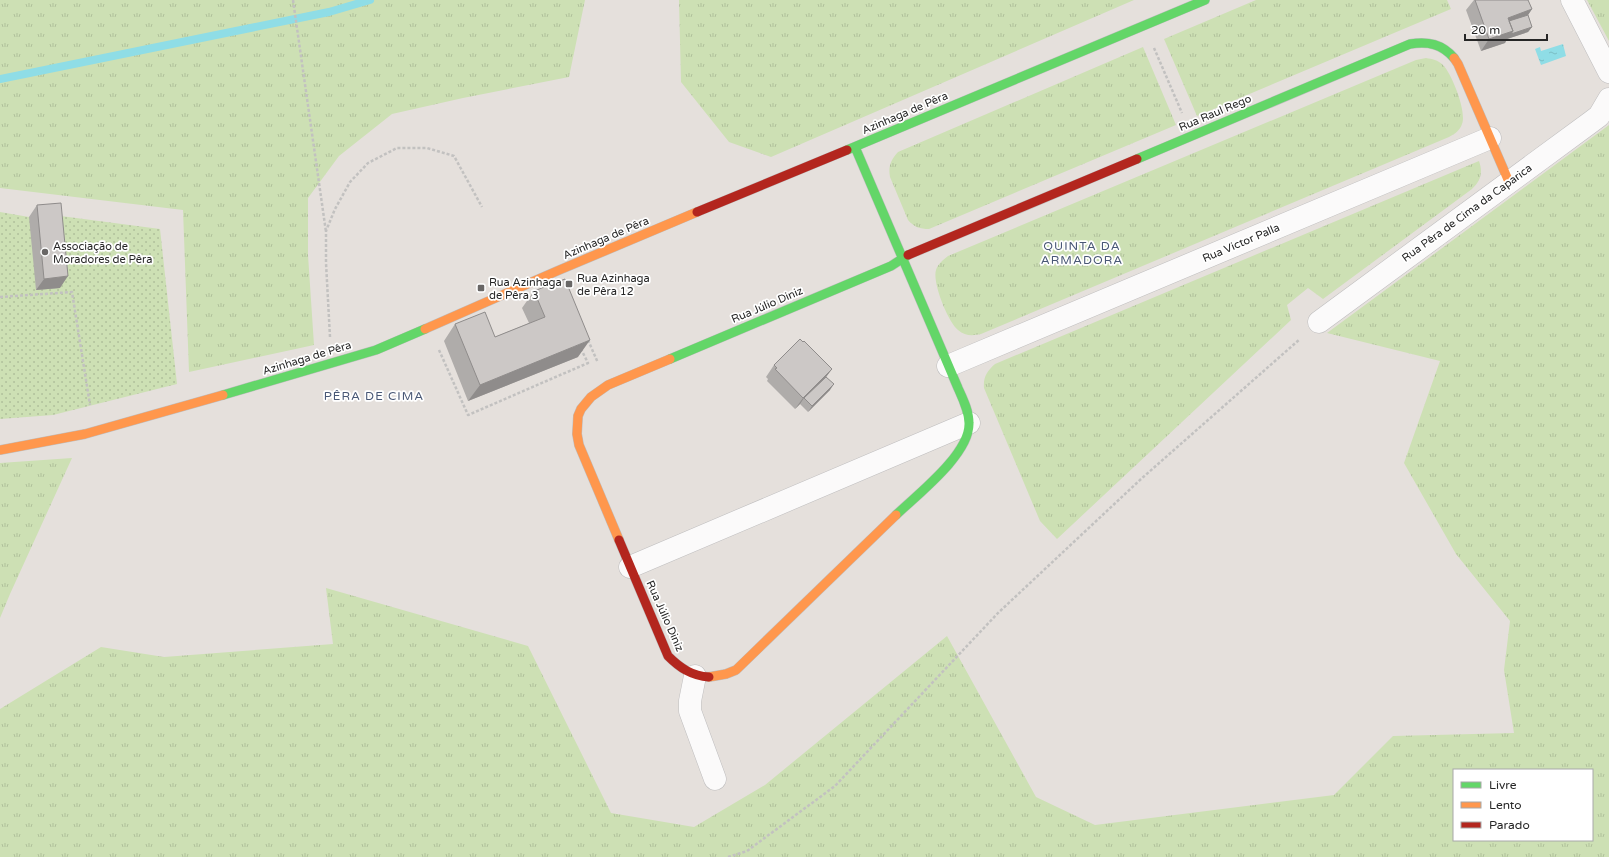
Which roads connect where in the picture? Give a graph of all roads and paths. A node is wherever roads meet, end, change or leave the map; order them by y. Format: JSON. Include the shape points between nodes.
{"nodes":[{"id":1,"x":293,"y":0,"type":"edge"},
{"id":2,"x":1205,"y":0,"type":"edge"},
{"id":3,"x":1572,"y":0,"type":"edge"},
{"id":4,"x":1152,"y":43,"type":"dead end"},
{"id":5,"x":1609,"y":72,"type":"edge"},
{"id":6,"x":1609,"y":99,"type":"edge"},
{"id":7,"x":1182,"y":114,"type":"dead end"},
{"id":8,"x":1490,"y":138,"type":"junction"},
{"id":9,"x":855,"y":147,"type":"junction"},
{"id":10,"x":1508,"y":182,"type":"junction"},
{"id":11,"x":482,"y":207,"type":"dead end"},
{"id":12,"x":326,"y":236,"type":"junction"},
{"id":13,"x":902,"y":258,"type":"junction"},
{"id":14,"x":0,"y":296,"type":"edge"},
{"id":15,"x":1319,"y":322,"type":"dead end"},
{"id":16,"x":429,"y":327,"type":"junction"},
{"id":17,"x":586,"y":334,"type":"edge"},
{"id":18,"x":1302,"y":337,"type":"dead end"},
{"id":19,"x":578,"y":342,"type":"edge"},
{"id":20,"x":332,"y":364,"type":"junction"},
{"id":21,"x":948,"y":366,"type":"junction"},
{"id":22,"x":608,"y":385,"type":"junction"},
{"id":23,"x":90,"y":406,"type":"dead end"},
{"id":24,"x":969,"y":423,"type":"junction"},
{"id":25,"x":0,"y":450,"type":"edge"},
{"id":26,"x":630,"y":567,"type":"junction"},
{"id":27,"x":695,"y":676,"type":"junction"},
{"id":28,"x":715,"y":778,"type":"dead end"},
{"id":29,"x":728,"y":857,"type":"edge"}],
"edges":[{"from":1,"to":12,"type":"path"},
{"from":2,"to":9,"type":"street","name":"Azinhaga de Pêra"},
{"from":3,"to":5,"type":"street"},
{"from":4,"to":7,"type":"path"},
{"from":6,"to":10,"type":"street","name":"Rua Pêra de Cima da Caparica","via":[[1599,116]]},
{"from":8,"to":10,"type":"street"},
{"from":8,"to":13,"type":"street","name":"Rua Raul Rego","via":[[1453,55],[1438,44],[1410,44]]},
{"from":8,"to":21,"type":"street","name":"Rua Victor Palla"},
{"from":9,"to":13,"type":"street","name":"Rua Júlio Diniz"},
{"from":9,"to":16,"type":"street","name":"Azinhaga de Pêra"},
{"from":10,"to":15,"type":"street","name":"Rua Pêra de Cima da Caparica"},
{"from":11,"to":12,"type":"path","via":[[454,156],[428,148],[398,148],[368,163],[350,182],[335,209]]},
{"from":12,"to":20,"type":"path"},
{"from":13,"to":21,"type":"street","name":"Rua Júlio Diniz"},
{"from":13,"to":22,"type":"street","name":"Rua Júlio Diniz","via":[[891,266]]},
{"from":14,"to":23,"type":"path","via":[[72,292]]},
{"from":16,"to":19,"type":"path","via":[[468,415],[588,363]]},
{"from":16,"to":20,"type":"street","name":"Azinhaga de Pêra","via":[[376,350]]},
{"from":17,"to":22,"type":"path"},
{"from":18,"to":29,"type":"path","via":[[1141,478],[998,613],[836,786],[747,851]]},
{"from":20,"to":25,"type":"street","name":"Azinhaga de Pêra","via":[[85,434]]},
{"from":21,"to":24,"type":"street","name":"Rua Júlio Diniz","via":[[964,402]]},
{"from":22,"to":26,"type":"street","name":"Rua Júlio Diniz","via":[[592,394],[582,405],[577,417],[576,431],[578,445]]},
{"from":24,"to":26,"type":"street"},
{"from":24,"to":27,"type":"street","name":"Rua Júlio Diniz","via":[[965,442],[953,460],[736,670],[714,678]]},
{"from":26,"to":27,"type":"street","name":"Rua Júlio Diniz","via":[[668,656],[677,666]]},
{"from":27,"to":28,"type":"street","via":[[690,711]]}]}
